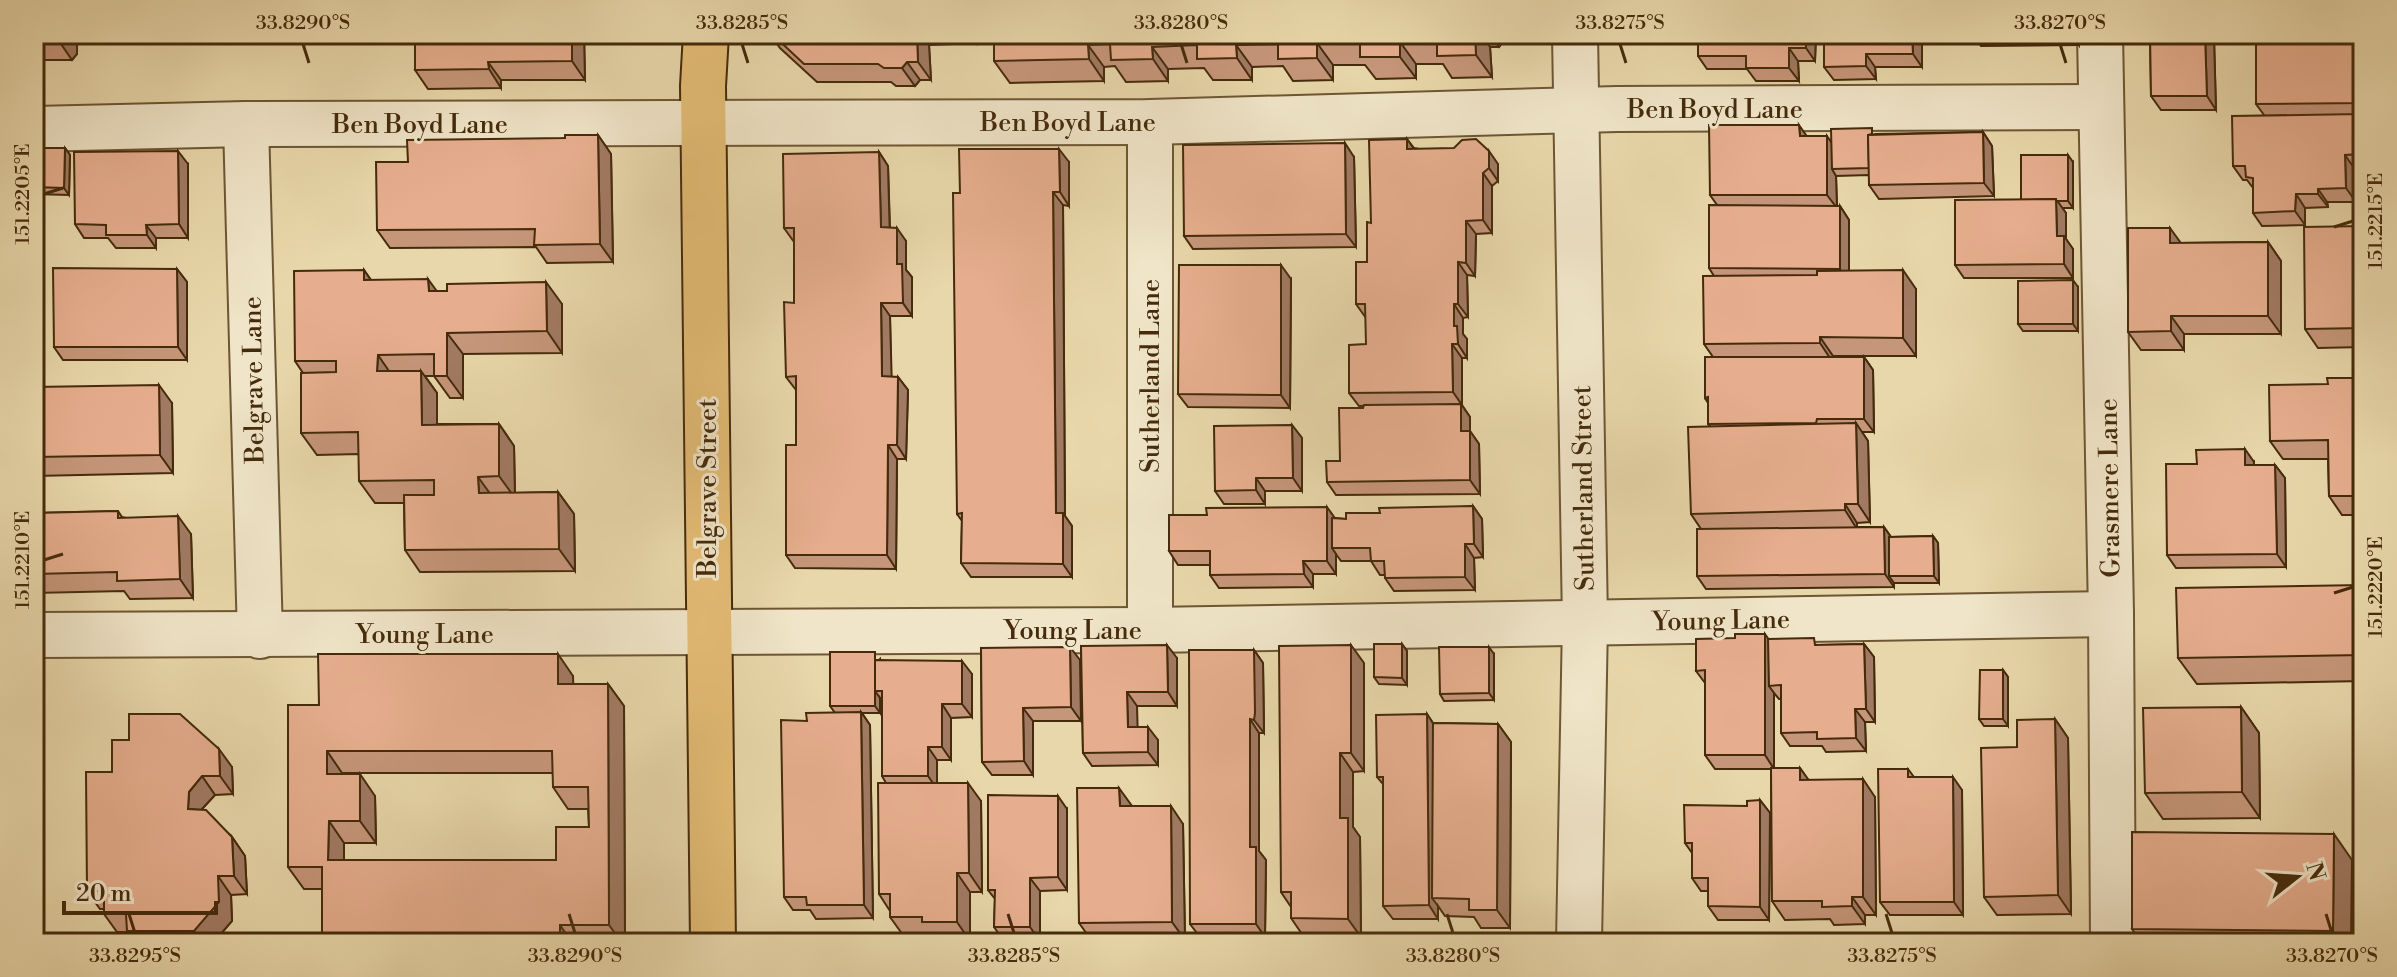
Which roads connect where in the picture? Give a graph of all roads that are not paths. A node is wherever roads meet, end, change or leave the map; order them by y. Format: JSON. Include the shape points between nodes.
{"nodes":[{"id":1,"x":697,"y":34,"type":"edge"},
{"id":2,"x":706,"y":34,"type":"edge"},
{"id":3,"x":1575,"y":34,"type":"edge"},
{"id":4,"x":2100,"y":34,"type":"edge"},
{"id":5,"x":704,"y":105,"type":"junction"},
{"id":6,"x":2101,"y":107,"type":"junction"},
{"id":7,"x":1577,"y":110,"type":"junction"},
{"id":8,"x":1150,"y":122,"type":"junction"},
{"id":9,"x":246,"y":124,"type":"junction"},
{"id":10,"x":34,"y":129,"type":"edge"},
{"id":11,"x":2111,"y":614,"type":"junction"},
{"id":12,"x":1585,"y":622,"type":"junction"},
{"id":13,"x":1150,"y":630,"type":"junction"},
{"id":14,"x":708,"y":632,"type":"junction"},
{"id":15,"x":34,"y":635,"type":"edge"},
{"id":16,"x":260,"y":636,"type":"junction"},
{"id":17,"x":713,"y":943,"type":"edge"},
{"id":18,"x":1579,"y":943,"type":"edge"},
{"id":19,"x":2113,"y":943,"type":"edge"}],
"edges":[{"from":1,"to":5,"type":"main road"},
{"from":2,"to":5,"type":"main road","name":"Belgrave Street"},
{"from":3,"to":7,"type":"street","name":"Sutherland Street"},
{"from":4,"to":6,"type":"street","name":"Grasmere Lane"},
{"from":5,"to":8,"type":"street","name":"Ben Boyd Lane"},
{"from":5,"to":9,"type":"street","name":"Ben Boyd Lane"},
{"from":5,"to":14,"type":"main road","name":"Belgrave Street"},
{"from":6,"to":7,"type":"street","name":"Ben Boyd Lane"},
{"from":6,"to":11,"type":"street","name":"Grasmere Lane"},
{"from":7,"to":8,"type":"street","name":"Ben Boyd Lane"},
{"from":7,"to":12,"type":"street","name":"Sutherland Street"},
{"from":8,"to":13,"type":"street","name":"Sutherland Lane"},
{"from":9,"to":10,"type":"street","name":"Ben Boyd Lane"},
{"from":9,"to":16,"type":"street","name":"Belgrave Lane"},
{"from":11,"to":12,"type":"street","name":"Young Lane"},
{"from":11,"to":19,"type":"street","name":"Grasmere Lane"},
{"from":12,"to":13,"type":"street","name":"Young Lane"},
{"from":12,"to":18,"type":"street","name":"Sutherland Street"},
{"from":13,"to":14,"type":"street","name":"Young Lane"},
{"from":14,"to":16,"type":"street","name":"Young Lane"},
{"from":14,"to":17,"type":"main road","name":"Belgrave Street"},
{"from":15,"to":16,"type":"street","name":"Young Lane"}]}
